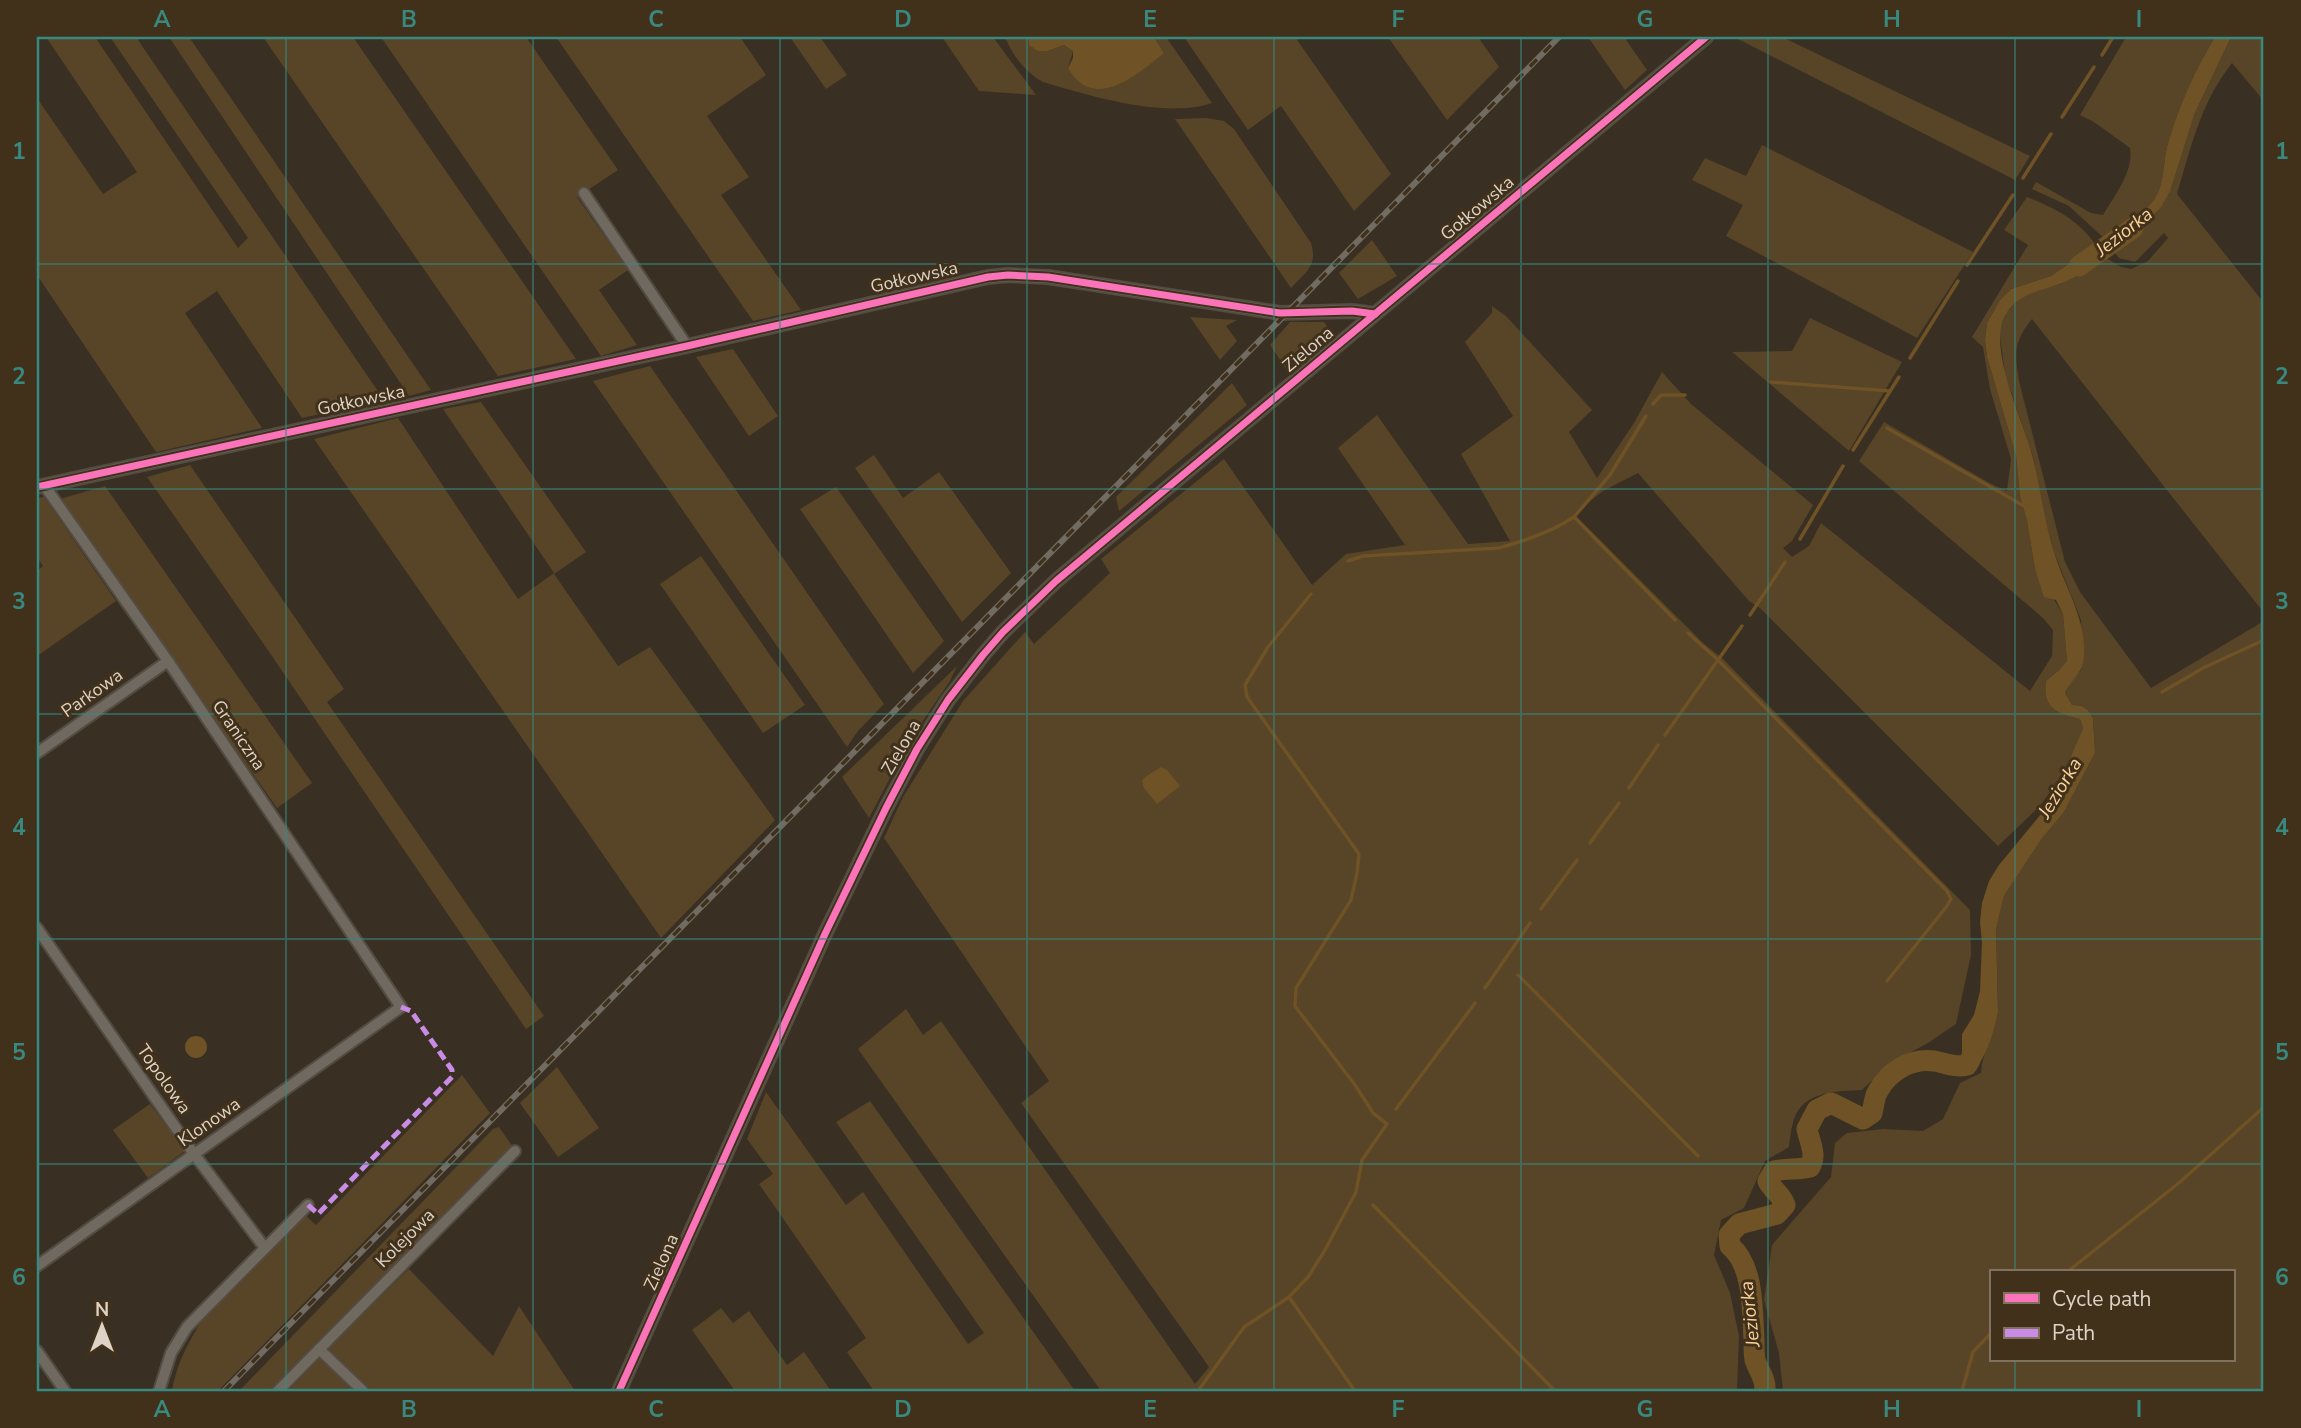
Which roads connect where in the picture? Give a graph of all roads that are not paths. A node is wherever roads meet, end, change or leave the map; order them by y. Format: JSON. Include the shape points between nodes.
{"nodes":[{"id":1,"x":1706,"y":37,"type":"edge"},
{"id":2,"x":584,"y":193,"type":"dead end"},
{"id":3,"x":1375,"y":314,"type":"junction"},
{"id":4,"x":687,"y":346,"type":"junction"},
{"id":5,"x":40,"y":486,"type":"edge"},
{"id":6,"x":168,"y":661,"type":"junction"},
{"id":7,"x":37,"y":753,"type":"edge"},
{"id":8,"x":37,"y":928,"type":"edge"},
{"id":9,"x":401,"y":1007,"type":"joint"},
{"id":10,"x":515,"y":1151,"type":"dead end"},
{"id":11,"x":194,"y":1154,"type":"junction"},
{"id":12,"x":308,"y":1205,"type":"dead end"},
{"id":13,"x":265,"y":1248,"type":"junction"},
{"id":14,"x":37,"y":1266,"type":"edge"},
{"id":15,"x":319,"y":1349,"type":"junction"},
{"id":16,"x":37,"y":1351,"type":"edge"},
{"id":17,"x":65,"y":1391,"type":"edge"},
{"id":18,"x":159,"y":1391,"type":"edge"},
{"id":19,"x":278,"y":1391,"type":"edge"},
{"id":20,"x":363,"y":1391,"type":"edge"},
{"id":21,"x":619,"y":1391,"type":"edge"}],
"edges":[{"from":1,"to":3,"type":"street","name":"Gołkowska"},
{"from":2,"to":4,"type":"street"},
{"from":3,"to":4,"type":"street","name":"Gołkowska","via":[[1280,313],[1048,276],[1008,275]]},
{"from":3,"to":21,"type":"street","name":"Zielona","via":[[1056,582],[1003,632],[948,700],[917,749],[836,911]]},
{"from":4,"to":5,"type":"street","name":"Gołkowska"},
{"from":5,"to":6,"type":"street","name":"Graniczna"},
{"from":6,"to":7,"type":"street","name":"Parkowa"},
{"from":6,"to":9,"type":"street","name":"Graniczna"},
{"from":8,"to":11,"type":"street","name":"Topolowa"},
{"from":9,"to":11,"type":"street","name":"Klonowa"},
{"from":10,"to":15,"type":"street","name":"Kolejowa"},
{"from":11,"to":13,"type":"street","name":"Topolowa"},
{"from":11,"to":14,"type":"street","name":"Klonowa"},
{"from":12,"to":13,"type":"street"},
{"from":13,"to":18,"type":"street","via":[[187,1327],[171,1353]]},
{"from":15,"to":19,"type":"street","name":"Kolejowa"},
{"from":15,"to":20,"type":"street"},
{"from":16,"to":17,"type":"street"}]}
